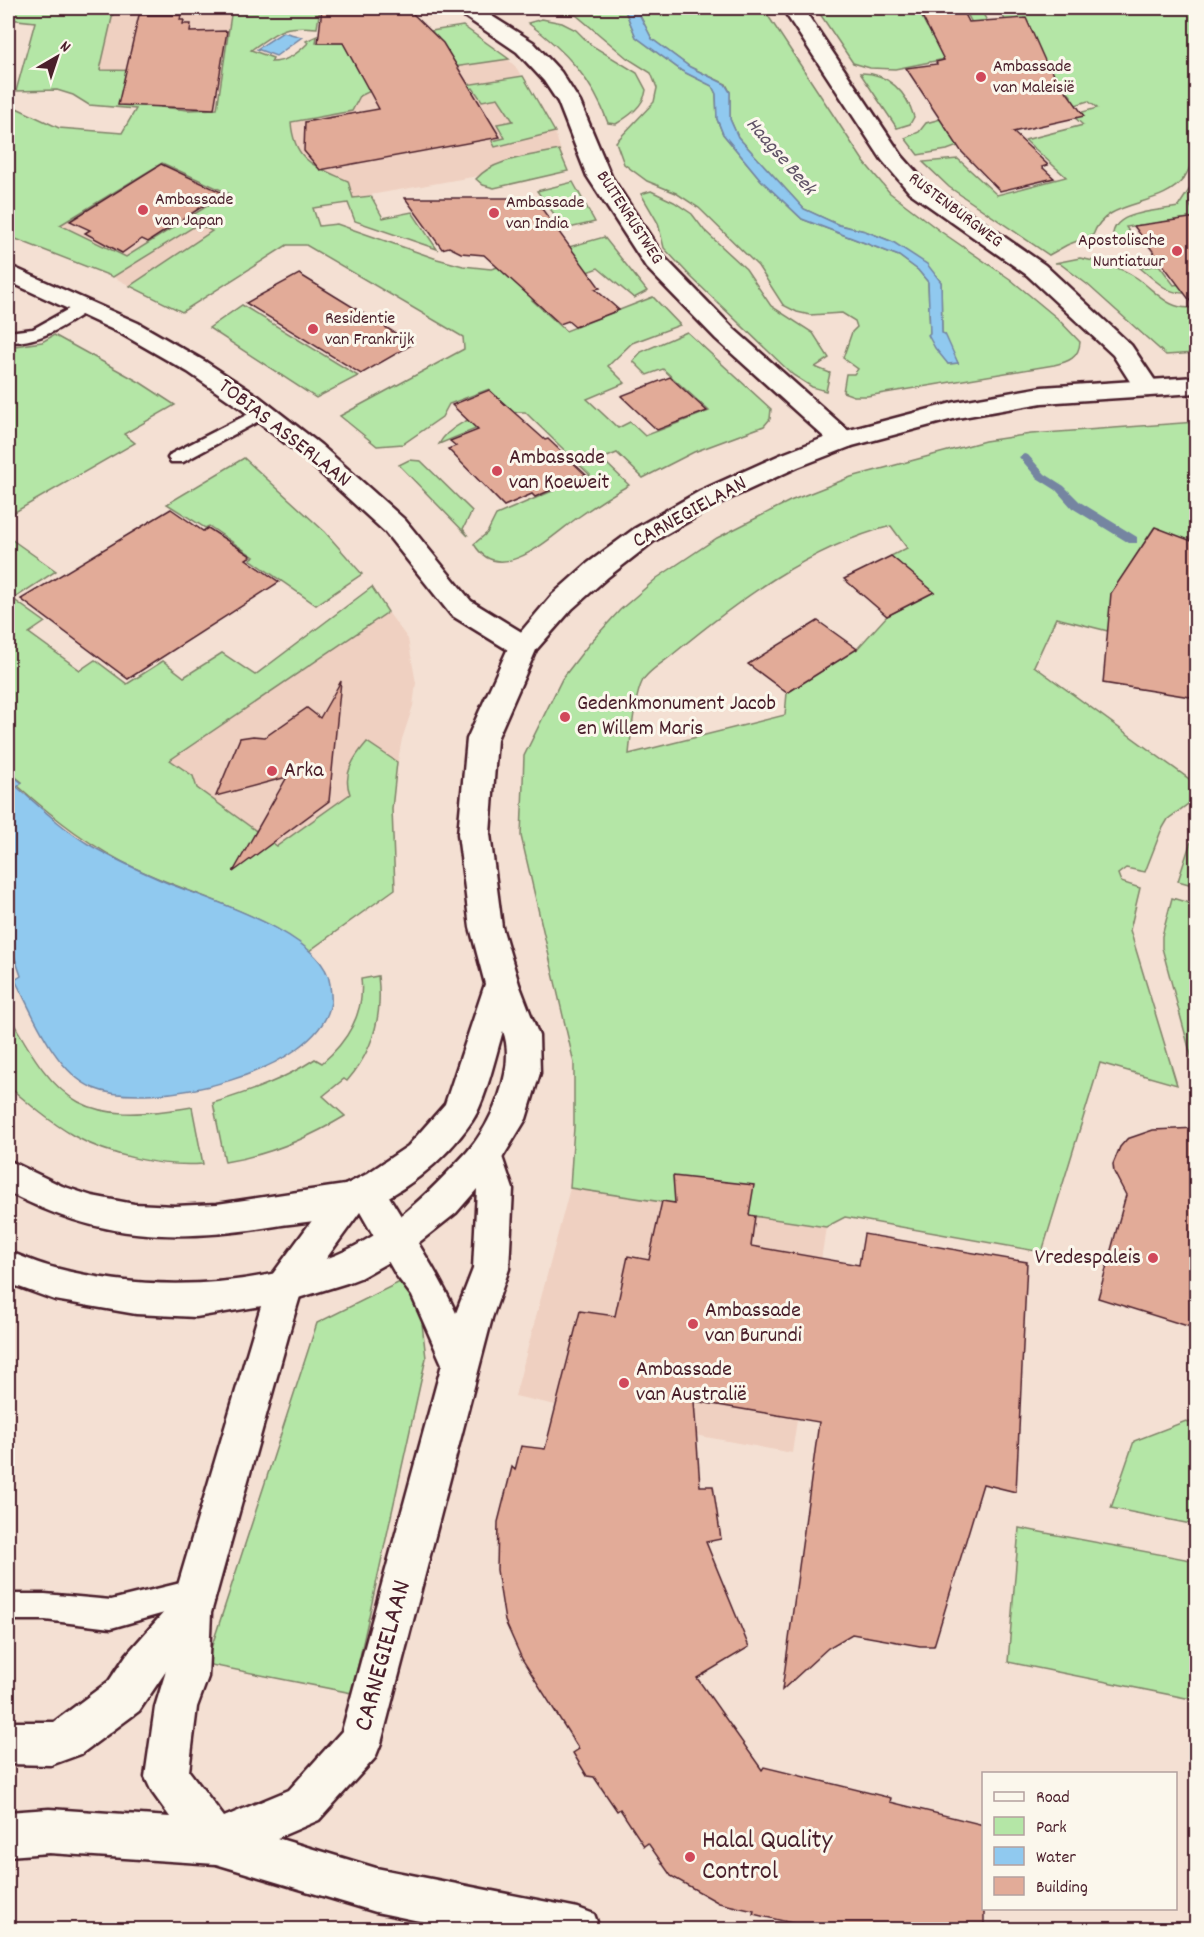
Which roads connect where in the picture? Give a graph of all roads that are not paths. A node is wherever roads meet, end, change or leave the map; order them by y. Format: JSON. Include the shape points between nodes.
{"nodes":[{"id":1,"x":465,"y":8,"type":"edge"},
{"id":2,"x":793,"y":8,"type":"edge"},
{"id":3,"x":8,"y":273,"type":"edge"},
{"id":4,"x":83,"y":306,"type":"junction"},
{"id":5,"x":8,"y":337,"type":"edge"},
{"id":6,"x":1197,"y":385,"type":"edge"},
{"id":7,"x":1147,"y":388,"type":"junction"},
{"id":8,"x":262,"y":412,"type":"junction"},
{"id":9,"x":843,"y":440,"type":"junction"},
{"id":10,"x":177,"y":458,"type":"dead end"},
{"id":11,"x":523,"y":646,"type":"junction"},
{"id":12,"x":502,"y":984,"type":"junction"},
{"id":13,"x":486,"y":1155,"type":"junction"},
{"id":14,"x":8,"y":1176,"type":"edge"},
{"id":15,"x":358,"y":1196,"type":"junction"},
{"id":16,"x":395,"y":1240,"type":"junction"},
{"id":17,"x":8,"y":1267,"type":"edge"},
{"id":18,"x":285,"y":1286,"type":"junction"},
{"id":19,"x":460,"y":1363,"type":"junction"},
{"id":20,"x":193,"y":1602,"type":"junction"},
{"id":21,"x":8,"y":1607,"type":"edge"},
{"id":22,"x":8,"y":1743,"type":"edge"},
{"id":23,"x":8,"y":1834,"type":"edge"},
{"id":24,"x":216,"y":1842,"type":"junction"},
{"id":25,"x":578,"y":1929,"type":"edge"}],
"edges":[{"from":1,"to":9,"type":"street","name":"BUITENRUSTWEG","via":[[525,47],[553,77],[569,102],[599,176],[655,262],[725,334]]},
{"from":2,"to":7,"type":"street","name":"RUSTENBURGWEG","via":[[893,160],[917,187],[1036,270],[1122,350]]},
{"from":3,"to":4,"type":"street","name":"TOBIAS ASSERLAAN"},
{"from":4,"to":5,"type":"lane","via":[[45,331]]},
{"from":4,"to":8,"type":"street","name":"TOBIAS ASSERLAAN","via":[[197,367]]},
{"from":6,"to":7,"type":"street","name":"CARNEGIELAAN"},
{"from":7,"to":9,"type":"street","name":"CARNEGIELAAN","via":[[1042,395],[956,410]]},
{"from":8,"to":10,"type":"lane"},
{"from":8,"to":11,"type":"street","name":"TOBIAS ASSERLAAN","via":[[395,526],[461,608]]},
{"from":9,"to":11,"type":"street","name":"CARNEGIELAAN","via":[[710,498],[644,535],[562,602]]},
{"from":11,"to":12,"type":"street","name":"CARNEGIELAAN","via":[[482,739],[474,834],[486,927]]},
{"from":12,"to":13,"type":"street","name":"CARNEGIELAAN","via":[[522,1036],[523,1073],[509,1119]]},
{"from":12,"to":15,"type":"street","via":[[460,1111],[420,1156]]},
{"from":13,"to":16,"type":"street","name":"CARNEGIELAAN","via":[[443,1202]]},
{"from":13,"to":19,"type":"street","name":"CARNEGIELAAN","via":[[495,1189],[491,1269]]},
{"from":14,"to":15,"type":"street","via":[[28,1188],[98,1214],[140,1221],[214,1220]]},
{"from":15,"to":16,"type":"street"},
{"from":15,"to":18,"type":"street"},
{"from":16,"to":18,"type":"street","name":"CARNEGIELAAN","via":[[347,1267]]},
{"from":16,"to":19,"type":"street","via":[[426,1286]]},
{"from":17,"to":18,"type":"street","name":"CARNEGIELAAN","via":[[55,1284],[136,1298],[196,1301]]},
{"from":18,"to":20,"type":"street"},
{"from":19,"to":24,"type":"street","name":"CARNEGIELAAN","via":[[360,1743],[304,1805]]},
{"from":20,"to":21,"type":"lane","via":[[111,1614]]},
{"from":20,"to":22,"type":"street","via":[[124,1696],[66,1739],[51,1744]]},
{"from":20,"to":24,"type":"street","via":[[187,1677],[176,1707],[167,1777]]},
{"from":23,"to":24,"type":"street","via":[[49,1831]]},
{"from":24,"to":25,"type":"street","via":[[376,1890]]}]}
